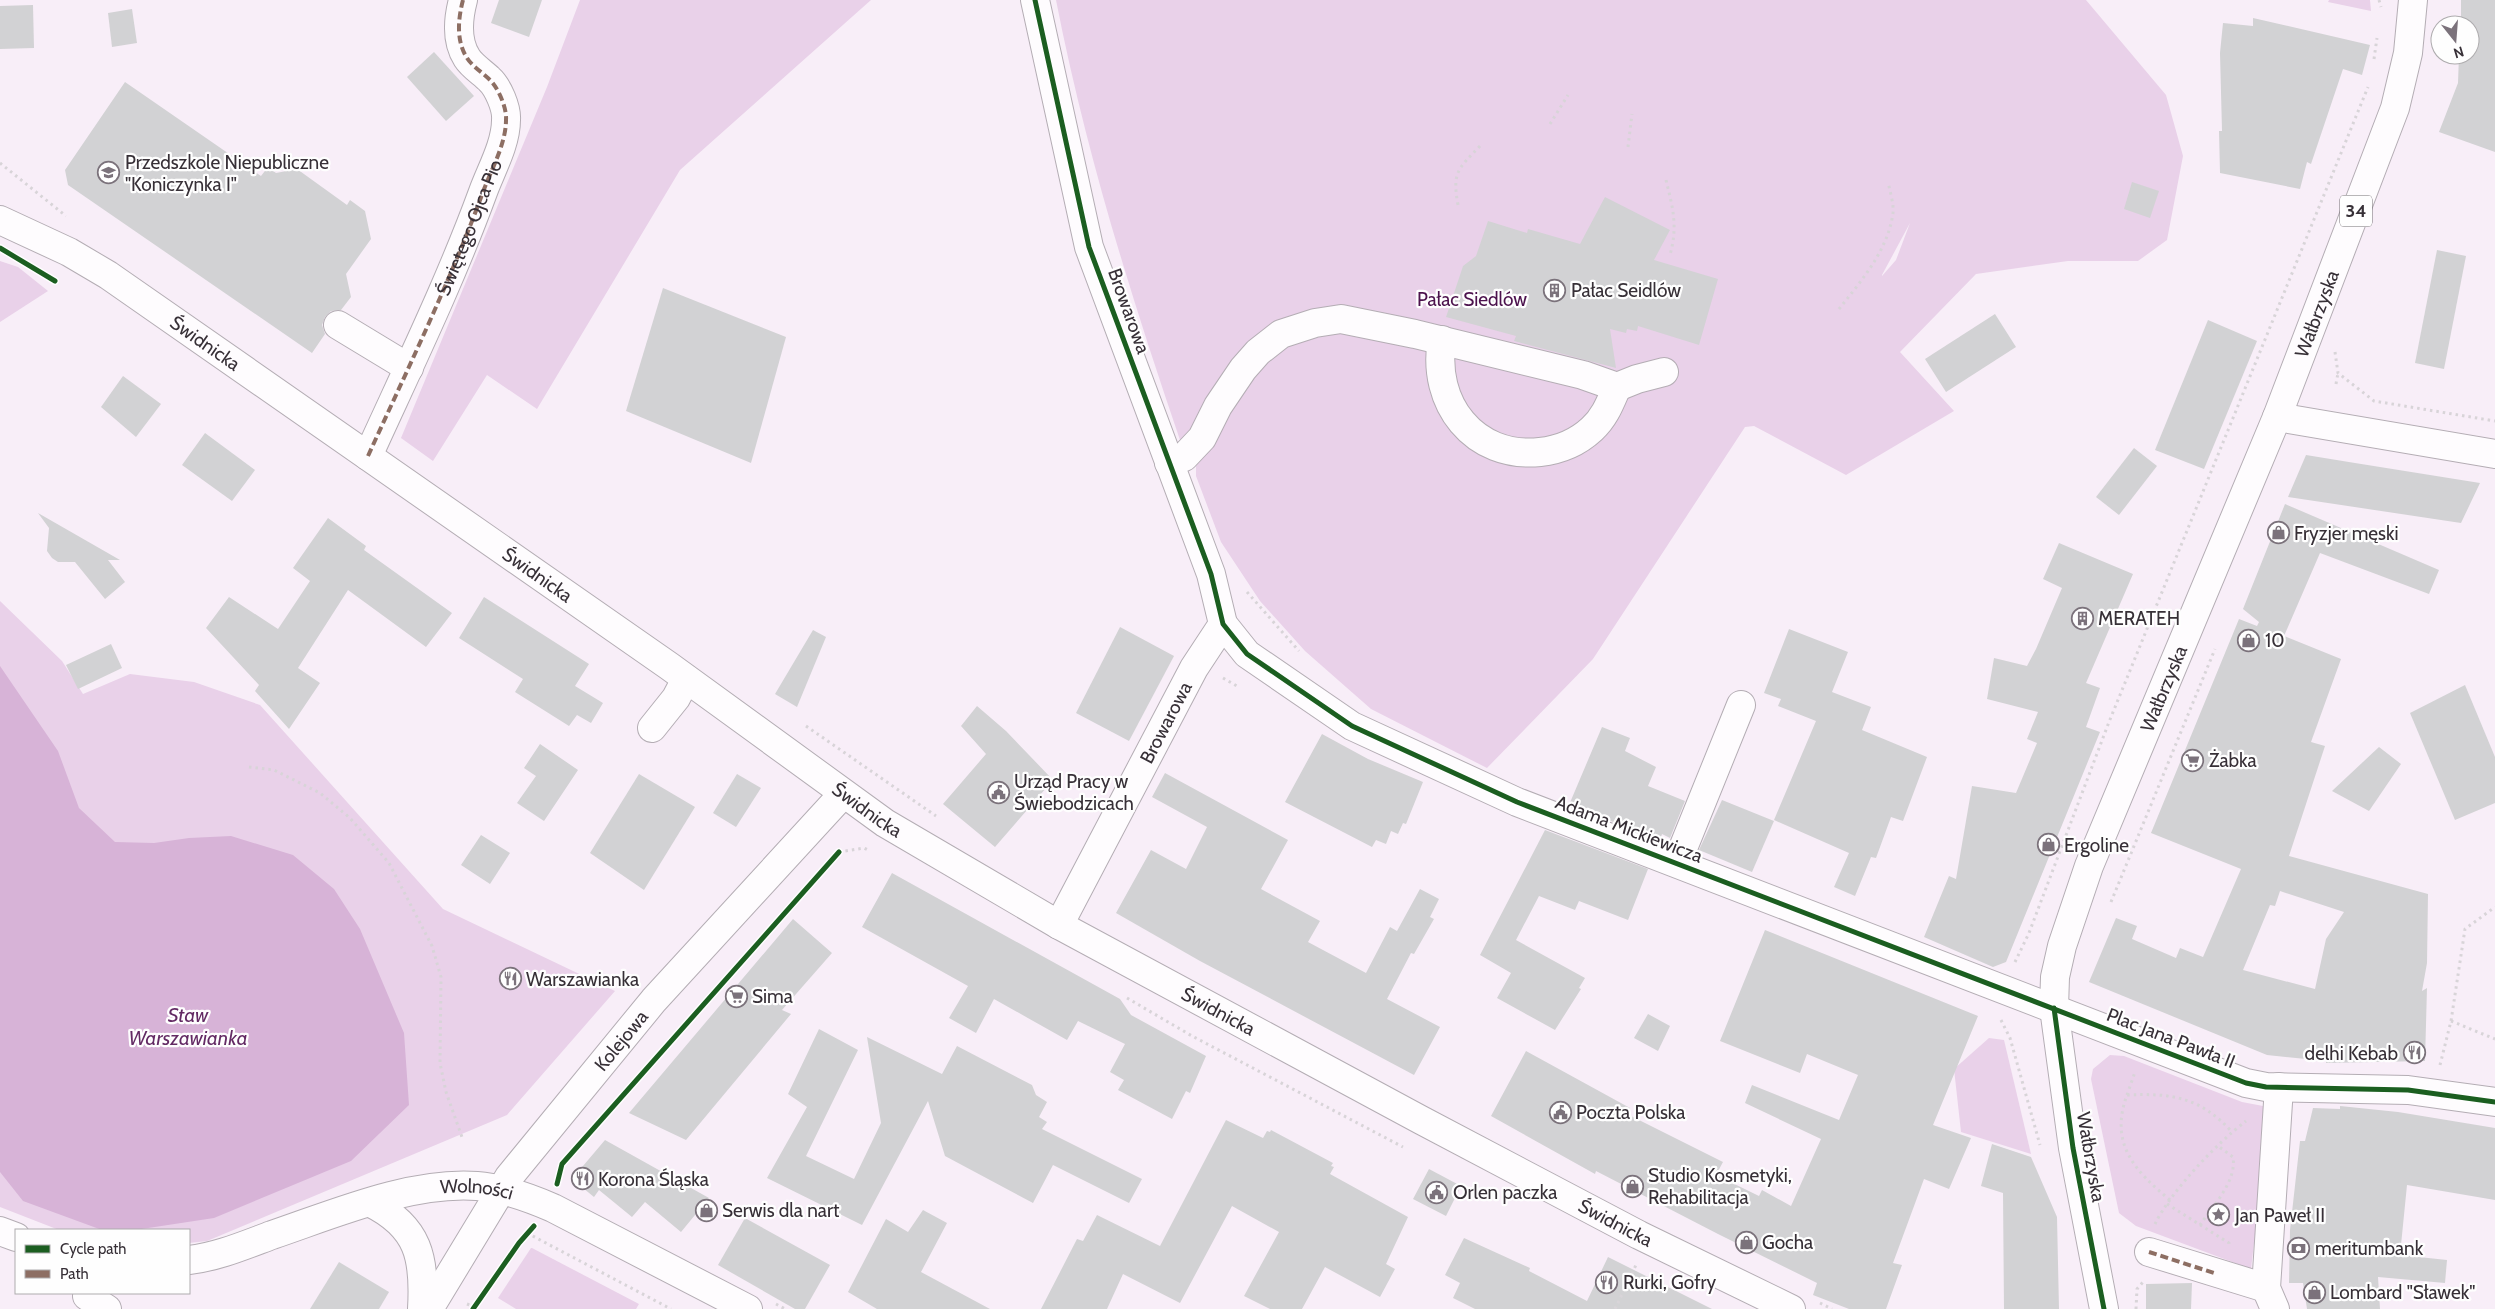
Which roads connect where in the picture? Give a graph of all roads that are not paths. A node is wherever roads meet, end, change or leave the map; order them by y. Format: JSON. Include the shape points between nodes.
{"nodes":[{"id":1,"x":463,"y":0,"type":"edge"},
{"id":2,"x":1035,"y":0,"type":"edge"},
{"id":3,"x":2414,"y":0,"type":"edge"},
{"id":4,"x":0,"y":220,"type":"edge"},
{"id":5,"x":338,"y":325,"type":"dead end"},
{"id":6,"x":1442,"y":340,"type":"junction"},
{"id":7,"x":408,"y":368,"type":"junction"},
{"id":8,"x":1664,"y":372,"type":"dead end"},
{"id":9,"x":1617,"y":387,"type":"junction"},
{"id":10,"x":2277,"y":417,"type":"junction"},
{"id":11,"x":2495,"y":454,"type":"edge"},
{"id":12,"x":368,"y":456,"type":"junction"},
{"id":13,"x":1169,"y":463,"type":"junction"},
{"id":14,"x":1223,"y":624,"type":"junction"},
{"id":15,"x":686,"y":679,"type":"junction"},
{"id":16,"x":1740,"y":705,"type":"dead end"},
{"id":17,"x":652,"y":728,"type":"dead end"},
{"id":18,"x":843,"y":794,"type":"junction"},
{"id":19,"x":1677,"y":863,"type":"junction"},
{"id":20,"x":1059,"y":925,"type":"junction"},
{"id":21,"x":2054,"y":1008,"type":"junction"},
{"id":22,"x":2279,"y":1088,"type":"junction"},
{"id":23,"x":2495,"y":1102,"type":"edge"},
{"id":24,"x":500,"y":1190,"type":"junction"},
{"id":25,"x":370,"y":1203,"type":"junction"},
{"id":26,"x":0,"y":1231,"type":"edge"},
{"id":27,"x":15,"y":1237,"type":"edge"},
{"id":28,"x":2149,"y":1252,"type":"road end"},
{"id":29,"x":190,"y":1260,"type":"edge"},
{"id":30,"x":2270,"y":1298,"type":"edge"},
{"id":31,"x":422,"y":1309,"type":"edge"},
{"id":32,"x":429,"y":1309,"type":"edge"},
{"id":33,"x":748,"y":1309,"type":"edge"},
{"id":34,"x":1791,"y":1309,"type":"edge"},
{"id":35,"x":2104,"y":1309,"type":"edge"}],
"edges":[{"from":1,"to":7,"type":"street","name":"Świętego Ojca Pio","via":[[459,34],[467,59],[492,81],[507,120],[473,219]]},
{"from":2,"to":13,"type":"street","name":"Browarowa","via":[[1089,247]]},
{"from":3,"to":10,"type":"street","name":"Wałbrzyska","number":"34","via":[[2408,54],[2395,108]]},
{"from":4,"to":12,"type":"street","name":"Świdnicka","via":[[69,252],[108,275]]},
{"from":5,"to":7,"type":"street"},
{"from":6,"to":9,"type":"street","via":[[1584,375]]},
{"from":6,"to":9,"type":"street","via":[[1440,370],[1446,398],[1471,432],[1505,450],[1551,451],[1573,442],[1592,429],[1606,413]]},
{"from":6,"to":13,"type":"street","via":[[1341,320],[1315,322],[1281,334],[1263,347],[1243,369],[1194,447]]},
{"from":7,"to":12,"type":"street","name":"Świętego Ojca Pio"},
{"from":8,"to":9,"type":"street"},
{"from":10,"to":11,"type":"street"},
{"from":10,"to":21,"type":"street","name":"Wałbrzyska","via":[[2089,866],[2062,946],[2055,977]]},
{"from":12,"to":15,"type":"street","name":"Świdnicka"},
{"from":13,"to":14,"type":"street","name":"Browarowa","via":[[1211,574]]},
{"from":14,"to":19,"type":"street","name":"Adama Mickiewicza","via":[[1247,654],[1352,726],[1517,802]]},
{"from":14,"to":20,"type":"street","name":"Browarowa","via":[[1194,668]]},
{"from":15,"to":17,"type":"street","via":[[676,698]]},
{"from":15,"to":18,"type":"street","name":"Świdnicka"},
{"from":16,"to":19,"type":"street"},
{"from":18,"to":20,"type":"street","name":"Świdnicka","via":[[885,823]]},
{"from":18,"to":24,"type":"street","name":"Kolejowa","via":[[654,1000]]},
{"from":19,"to":21,"type":"street","name":"Adama Mickiewicza"},
{"from":20,"to":34,"type":"street","name":"Świdnicka","via":[[1639,1235]]},
{"from":21,"to":22,"type":"street","name":"Plac Jana Pawła II","via":[[2246,1083]]},
{"from":21,"to":35,"type":"street","name":"Wałbrzyska","via":[[2073,1148]]},
{"from":22,"to":23,"type":"street","name":"Plac Jana Pawła II","via":[[2408,1090]]},
{"from":22,"to":30,"type":"street"},
{"from":24,"to":25,"type":"street","name":"Wolności","via":[[478,1186],[438,1186]]},
{"from":24,"to":32,"type":"street","name":"Kolejowa"},
{"from":24,"to":33,"type":"street","name":"Wolności","via":[[568,1215]]},
{"from":25,"to":29,"type":"street","name":"Wolności","via":[[208,1258]]},
{"from":25,"to":31,"type":"street","via":[[401,1222],[419,1252],[424,1279]]},
{"from":26,"to":27,"type":"street"},
{"from":28,"to":30,"type":"street","via":[[2217,1274]]}]}
